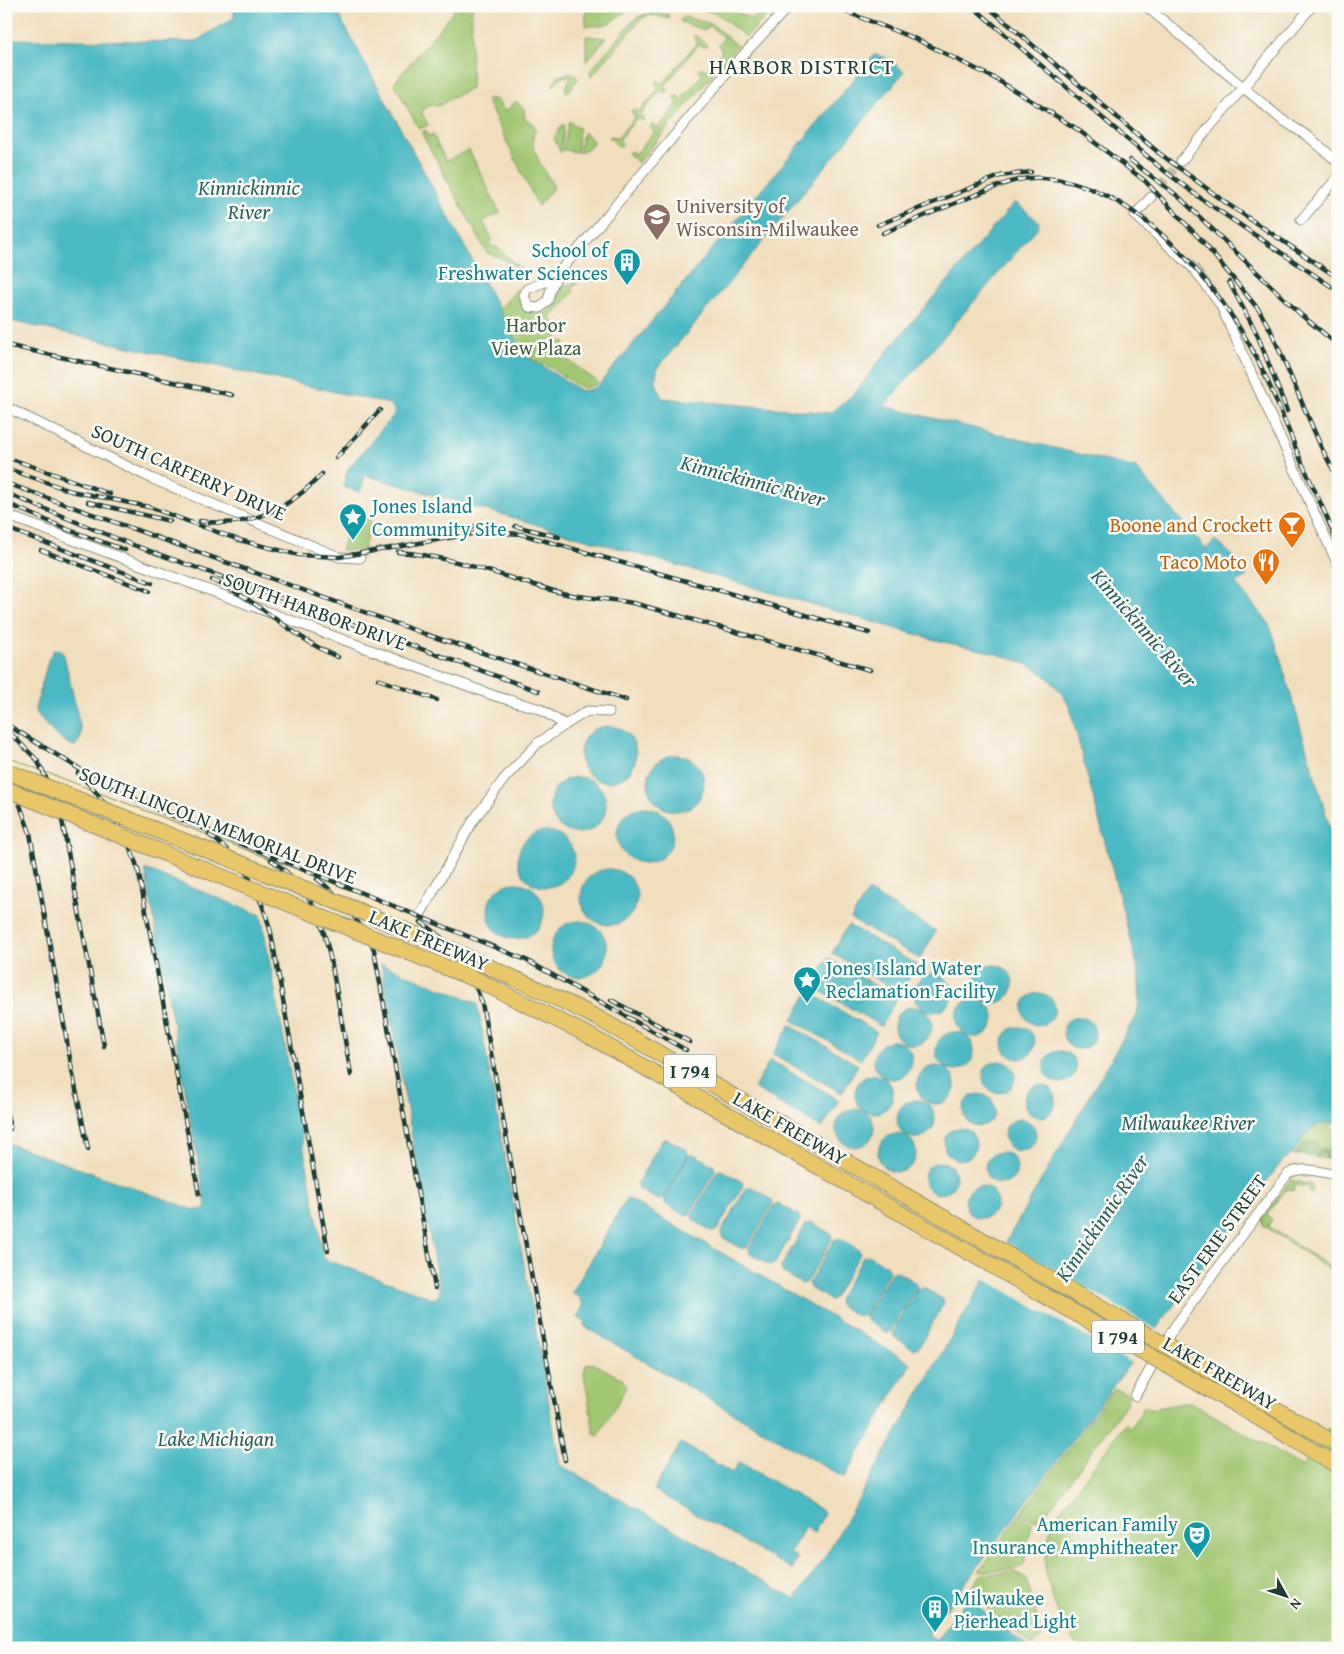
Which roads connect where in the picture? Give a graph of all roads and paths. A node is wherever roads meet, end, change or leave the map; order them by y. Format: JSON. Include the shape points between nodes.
{"nodes":[{"id":1,"x":789,"y":6,"type":"edge"},
{"id":2,"x":1146,"y":6,"type":"edge"},
{"id":3,"x":1312,"y":6,"type":"edge"},
{"id":4,"x":1244,"y":88,"type":"junction"},
{"id":5,"x":1181,"y":161,"type":"tunnel mouth"},
{"id":6,"x":1338,"y":162,"type":"edge"},
{"id":7,"x":1338,"y":177,"type":"edge"},
{"id":8,"x":1151,"y":197,"type":"tunnel mouth"},
{"id":9,"x":1301,"y":220,"type":"dead end"},
{"id":10,"x":560,"y":271,"type":"junction"},
{"id":11,"x":6,"y":407,"type":"edge"},
{"id":12,"x":6,"y":515,"type":"edge"},
{"id":13,"x":360,"y":558,"type":"dead end"},
{"id":14,"x":1338,"y":565,"type":"edge"},
{"id":15,"x":608,"y":712,"type":"dead end"},
{"id":16,"x":565,"y":725,"type":"junction"},
{"id":17,"x":6,"y":763,"type":"edge"},
{"id":18,"x":6,"y":771,"type":"edge"},
{"id":19,"x":6,"y":789,"type":"edge"},
{"id":20,"x":416,"y":922,"type":"joint"},
{"id":21,"x":1338,"y":1175,"type":"edge"},
{"id":22,"x":1135,"y":1396,"type":"dead end"},
{"id":23,"x":1338,"y":1445,"type":"edge"},
{"id":24,"x":1338,"y":1466,"type":"edge"}],
"edges":[{"from":1,"to":10,"type":"street","via":[[733,66]]},
{"from":2,"to":4,"type":"street"},
{"from":3,"to":4,"type":"street"},
{"from":4,"to":5,"type":"street"},
{"from":4,"to":6,"type":"street"},
{"from":7,"to":9,"type":"street"},
{"from":8,"to":14,"type":"street","via":[[1136,215],[1194,269],[1220,304]]},
{"from":10,"to":10,"type":"street","via":[[547,281],[527,289],[524,296],[526,304],[532,308],[543,306]]},
{"from":11,"to":13,"type":"street","name":"SOUTH CARFERRY DRIVE","via":[[178,490],[339,558]]},
{"from":12,"to":16,"type":"street","name":"SOUTH HARBOR DRIVE","via":[[495,696],[540,709]]},
{"from":15,"to":16,"type":"street","via":[[587,711]]},
{"from":16,"to":20,"type":"street","via":[[538,743],[504,779],[473,820]]},
{"from":17,"to":20,"type":"street","name":"SOUTH LINCOLN MEMORIAL DRIVE"},
{"from":18,"to":23,"type":"highway","name":"LAKE FREEWAY","number":"I 794","bridge":true,"via":[[268,874],[501,971],[596,1017]]},
{"from":19,"to":24,"type":"highway","name":"LAKE FREEWAY","number":"I 794","bridge":true,"via":[[477,980],[586,1034],[1239,1406]]},
{"from":21,"to":22,"type":"street","name":"EAST ERIE STREET","via":[[1300,1170],[1289,1173],[1175,1326]]}]}
